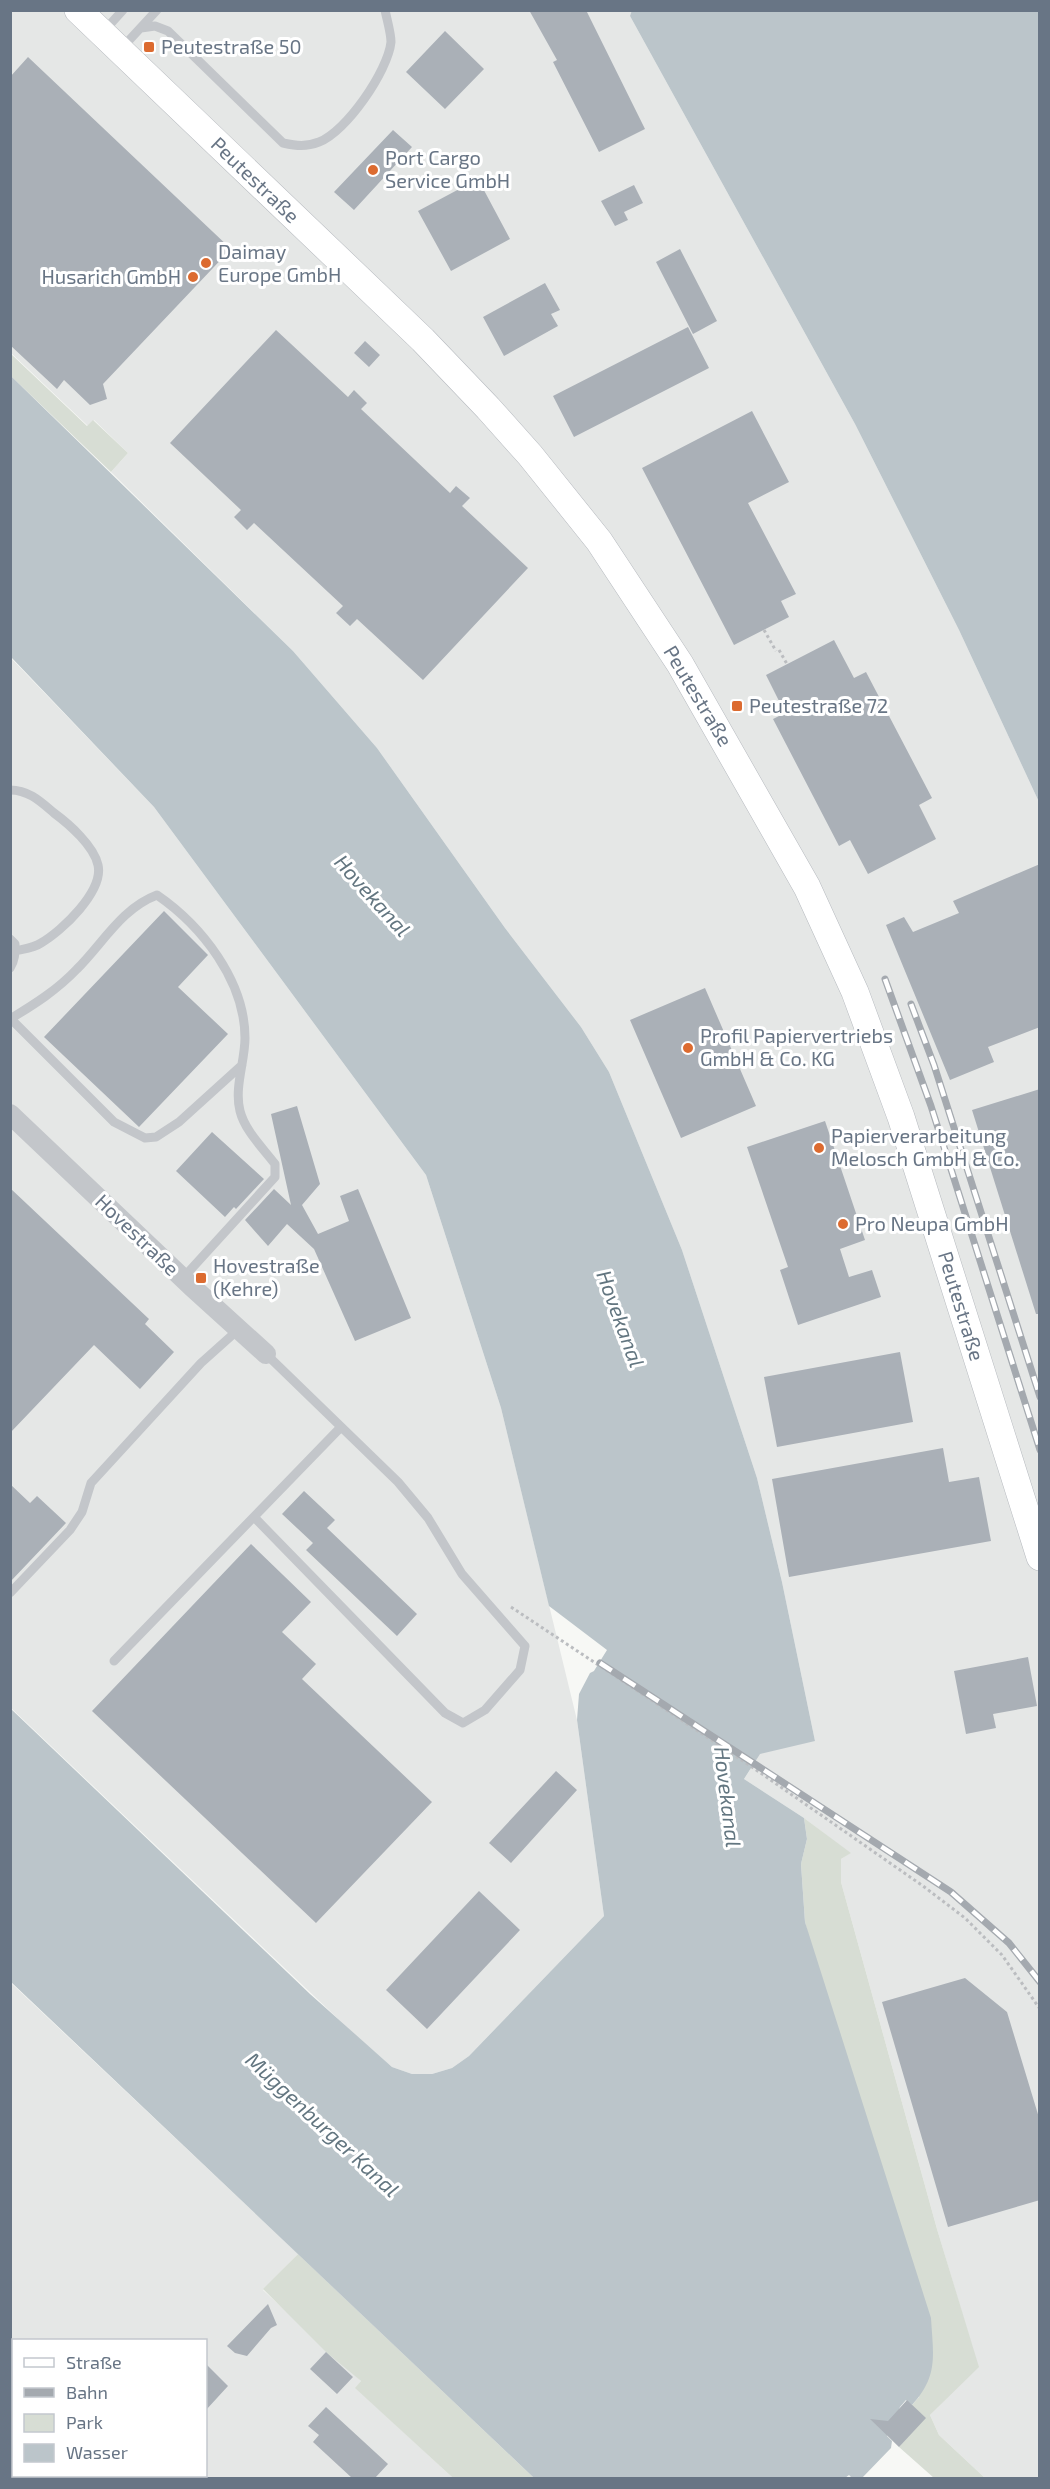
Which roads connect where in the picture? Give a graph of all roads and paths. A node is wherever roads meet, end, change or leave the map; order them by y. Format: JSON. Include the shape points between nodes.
{"nodes":[{"id":1,"x":78,"y":10,"type":"edge"},
{"id":2,"x":123,"y":10,"type":"edge"},
{"id":3,"x":158,"y":10,"type":"edge"},
{"id":4,"x":385,"y":10,"type":"edge"},
{"id":5,"x":141,"y":28,"type":"junction"},
{"id":6,"x":111,"y":42,"type":"junction"},
{"id":7,"x":764,"y":630,"type":"dead end"},
{"id":8,"x":787,"y":664,"type":"dead end"},
{"id":9,"x":10,"y":790,"type":"edge"},
{"id":10,"x":10,"y":939,"type":"edge"},
{"id":11,"x":15,"y":951,"type":"junction"},
{"id":12,"x":10,"y":968,"type":"edge"},
{"id":13,"x":11,"y":1019,"type":"edge"},
{"id":14,"x":242,"y":1065,"type":"junction"},
{"id":15,"x":10,"y":1114,"type":"edge"},
{"id":16,"x":183,"y":1278,"type":"junction"},
{"id":17,"x":239,"y":1329,"type":"junction"},
{"id":18,"x":266,"y":1354,"type":"joint"},
{"id":19,"x":341,"y":1427,"type":"junction"},
{"id":20,"x":254,"y":1517,"type":"junction"},
{"id":21,"x":1040,"y":1557,"type":"edge"},
{"id":22,"x":10,"y":1593,"type":"edge"},
{"id":23,"x":510,"y":1607,"type":"dead end"},
{"id":24,"x":114,"y":1661,"type":"dead end"},
{"id":25,"x":1040,"y":2009,"type":"edge"}],
"edges":[{"from":1,"to":6,"type":"street","name":"Peutestraße"},
{"from":2,"to":6,"type":"lane"},
{"from":3,"to":5,"type":"lane"},
{"from":4,"to":5,"type":"lane","via":[[391,41],[384,67],[347,121],[322,141],[302,147],[283,143],[168,31],[155,26]]},
{"from":5,"to":6,"type":"lane"},
{"from":6,"to":21,"type":"street","name":"Peutestraße","via":[[423,340],[488,408],[599,541],[680,664],[807,887],[855,992],[919,1172]]},
{"from":7,"to":8,"type":"path"},
{"from":9,"to":11,"type":"lane","via":[[34,796],[62,819],[92,852],[98,865],[98,879],[89,897],[64,926],[40,944]]},
{"from":10,"to":11,"type":"lane"},
{"from":11,"to":12,"type":"lane"},
{"from":13,"to":14,"type":"lane","via":[[114,1122],[145,1138],[156,1137],[178,1122]]},
{"from":13,"to":14,"type":"lane","via":[[52,993],[123,917],[141,901],[157,895],[175,907],[227,969],[240,1003],[245,1037]]},
{"from":14,"to":16,"type":"lane","via":[[240,1110],[252,1135],[275,1164],[275,1177]]},
{"from":15,"to":16,"type":"street","name":"Hovestraße"},
{"from":16,"to":17,"type":"street","name":"Hovestraße"},
{"from":17,"to":18,"type":"street","name":"Hovestraße"},
{"from":17,"to":22,"type":"lane","via":[[208,1356],[91,1483],[82,1512],[70,1530]]},
{"from":18,"to":19,"type":"lane"},
{"from":19,"to":20,"type":"lane"},
{"from":19,"to":20,"type":"lane","via":[[398,1482],[428,1518],[462,1574],[525,1646],[520,1670],[485,1710],[463,1723],[445,1713]]},
{"from":20,"to":24,"type":"lane"},
{"from":23,"to":25,"type":"path","via":[[923,1886],[965,1918],[1002,1955]]}]}
